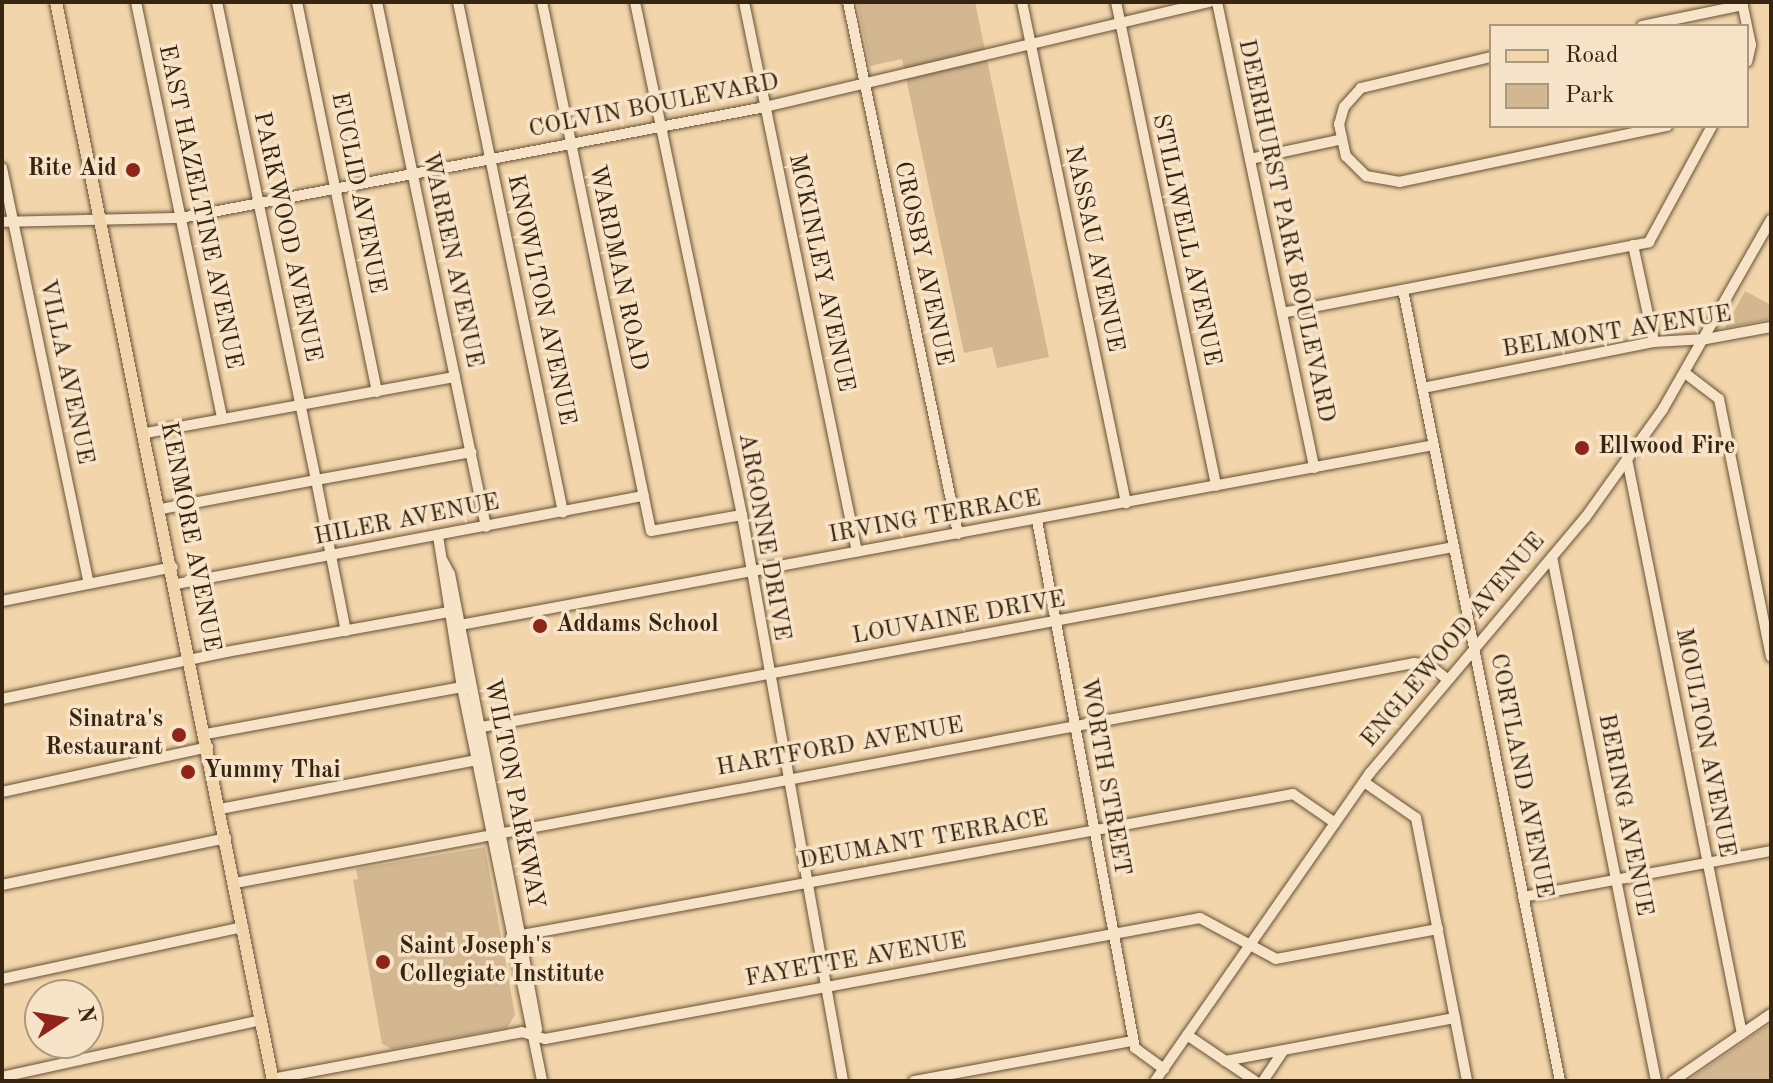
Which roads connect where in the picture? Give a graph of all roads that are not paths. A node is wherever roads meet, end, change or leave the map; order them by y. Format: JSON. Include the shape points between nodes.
{"nodes":[{"id":1,"x":56,"y":2,"type":"edge"},
{"id":2,"x":136,"y":2,"type":"edge"},
{"id":3,"x":217,"y":2,"type":"edge"},
{"id":4,"x":297,"y":2,"type":"edge"},
{"id":5,"x":377,"y":2,"type":"edge"},
{"id":6,"x":458,"y":2,"type":"edge"},
{"id":7,"x":542,"y":2,"type":"edge"},
{"id":8,"x":635,"y":2,"type":"edge"},
{"id":9,"x":744,"y":2,"type":"edge"},
{"id":10,"x":848,"y":2,"type":"edge"},
{"id":11,"x":1022,"y":2,"type":"edge"},
{"id":12,"x":1116,"y":2,"type":"edge"},
{"id":13,"x":1210,"y":2,"type":"edge"},
{"id":14,"x":1217,"y":2,"type":"edge"},
{"id":15,"x":1742,"y":4,"type":"edge"},
{"id":16,"x":1119,"y":20,"type":"junction"},
{"id":17,"x":1651,"y":24,"type":"edge"},
{"id":18,"x":1746,"y":24,"type":"edge"},
{"id":19,"x":1030,"y":42,"type":"junction"},
{"id":20,"x":1489,"y":57,"type":"edge"},
{"id":21,"x":864,"y":83,"type":"junction"},
{"id":22,"x":765,"y":107,"type":"junction"},
{"id":23,"x":1657,"y":128,"type":"edge"},
{"id":24,"x":1711,"y":128,"type":"edge"},
{"id":25,"x":661,"y":129,"type":"junction"},
{"id":26,"x":1339,"y":140,"type":"junction"},
{"id":27,"x":571,"y":145,"type":"junction"},
{"id":28,"x":1250,"y":159,"type":"junction"},
{"id":29,"x":491,"y":160,"type":"junction"},
{"id":30,"x":2,"y":168,"type":"edge"},
{"id":31,"x":413,"y":175,"type":"junction"},
{"id":32,"x":336,"y":189,"type":"junction"},
{"id":33,"x":258,"y":203,"type":"junction"},
{"id":34,"x":101,"y":217,"type":"junction"},
{"id":35,"x":181,"y":218,"type":"junction"},
{"id":36,"x":1771,"y":220,"type":"edge"},
{"id":37,"x":7,"y":221,"type":"edge"},
{"id":38,"x":1633,"y":245,"type":"junction"},
{"id":39,"x":1403,"y":290,"type":"junction"},
{"id":40,"x":1282,"y":313,"type":"junction"},
{"id":41,"x":1771,"y":327,"type":"edge"},
{"id":42,"x":1706,"y":339,"type":"junction"},
{"id":43,"x":1654,"y":342,"type":"junction"},
{"id":44,"x":1685,"y":373,"type":"junction"},
{"id":45,"x":455,"y":377,"type":"junction"},
{"id":46,"x":1423,"y":388,"type":"junction"},
{"id":47,"x":377,"y":392,"type":"junction"},
{"id":48,"x":300,"y":405,"type":"junction"},
{"id":49,"x":222,"y":419,"type":"junction"},
{"id":50,"x":146,"y":433,"type":"junction"},
{"id":51,"x":1434,"y":445,"type":"junction"},
{"id":52,"x":471,"y":452,"type":"junction"},
{"id":53,"x":1627,"y":459,"type":"junction"},
{"id":54,"x":1314,"y":468,"type":"junction"},
{"id":55,"x":316,"y":480,"type":"junction"},
{"id":56,"x":1216,"y":486,"type":"junction"},
{"id":57,"x":644,"y":496,"type":"junction"},
{"id":58,"x":1126,"y":503,"type":"junction"},
{"id":59,"x":161,"y":509,"type":"junction"},
{"id":60,"x":563,"y":512,"type":"junction"},
{"id":61,"x":742,"y":515,"type":"junction"},
{"id":62,"x":1037,"y":520,"type":"junction"},
{"id":63,"x":486,"y":527,"type":"junction"},
{"id":64,"x":958,"y":534,"type":"junction"},
{"id":65,"x":438,"y":536,"type":"junction"},
{"id":66,"x":1454,"y":547,"type":"junction"},
{"id":67,"x":857,"y":552,"type":"junction"},
{"id":68,"x":332,"y":556,"type":"junction"},
{"id":69,"x":1552,"y":557,"type":"junction"},
{"id":70,"x":443,"y":561,"type":"junction"},
{"id":71,"x":173,"y":567,"type":"junction"},
{"id":72,"x":752,"y":571,"type":"junction"},
{"id":73,"x":89,"y":583,"type":"junction"},
{"id":74,"x":177,"y":584,"type":"junction"},
{"id":75,"x":2,"y":601,"type":"edge"},
{"id":76,"x":448,"y":612,"type":"junction"},
{"id":77,"x":1056,"y":621,"type":"junction"},
{"id":78,"x":460,"y":625,"type":"junction"},
{"id":79,"x":346,"y":631,"type":"junction"},
{"id":80,"x":1769,"y":636,"type":"edge"},
{"id":81,"x":1474,"y":648,"type":"junction"},
{"id":82,"x":1771,"y":657,"type":"edge"},
{"id":83,"x":191,"y":659,"type":"junction"},
{"id":84,"x":767,"y":674,"type":"junction"},
{"id":85,"x":1448,"y":680,"type":"junction"},
{"id":86,"x":467,"y":686,"type":"junction"},
{"id":87,"x":2,"y":699,"type":"edge"},
{"id":88,"x":1075,"y":725,"type":"junction"},
{"id":89,"x":475,"y":728,"type":"junction"},
{"id":90,"x":207,"y":741,"type":"junction"},
{"id":91,"x":481,"y":759,"type":"junction"},
{"id":92,"x":787,"y":778,"type":"junction"},
{"id":93,"x":1364,"y":782,"type":"junction"},
{"id":94,"x":2,"y":792,"type":"edge"},
{"id":95,"x":220,"y":809,"type":"junction"},
{"id":96,"x":1335,"y":823,"type":"junction"},
{"id":97,"x":1094,"y":830,"type":"junction"},
{"id":98,"x":496,"y":832,"type":"junction"},
{"id":99,"x":226,"y":838,"type":"junction"},
{"id":100,"x":1771,"y":851,"type":"edge"},
{"id":101,"x":1708,"y":863,"type":"junction"},
{"id":102,"x":1616,"y":880,"type":"junction"},
{"id":103,"x":235,"y":883,"type":"junction"},
{"id":104,"x":806,"y":883,"type":"junction"},
{"id":105,"x":2,"y":885,"type":"edge"},
{"id":106,"x":1523,"y":897,"type":"junction"},
{"id":107,"x":243,"y":927,"type":"junction"},
{"id":108,"x":1438,"y":929,"type":"junction"},
{"id":109,"x":1113,"y":934,"type":"junction"},
{"id":110,"x":516,"y":936,"type":"junction"},
{"id":111,"x":1249,"y":946,"type":"junction"},
{"id":112,"x":2,"y":979,"type":"edge"},
{"id":113,"x":826,"y":986,"type":"junction"},
{"id":114,"x":1771,"y":1014,"type":"edge"},
{"id":115,"x":1455,"y":1018,"type":"junction"},
{"id":116,"x":261,"y":1020,"type":"junction"},
{"id":117,"x":1742,"y":1034,"type":"junction"},
{"id":118,"x":1187,"y":1035,"type":"junction"},
{"id":119,"x":533,"y":1036,"type":"junction"},
{"id":120,"x":1133,"y":1041,"type":"junction"},
{"id":121,"x":1284,"y":1050,"type":"junction"},
{"id":122,"x":1225,"y":1061,"type":"junction"},
{"id":123,"x":1164,"y":1069,"type":"junction"},
{"id":124,"x":2,"y":1077,"type":"edge"},
{"id":125,"x":273,"y":1080,"type":"edge"},
{"id":126,"x":542,"y":1081,"type":"edge"},
{"id":127,"x":843,"y":1081,"type":"edge"},
{"id":128,"x":914,"y":1081,"type":"edge"},
{"id":129,"x":1155,"y":1081,"type":"edge"},
{"id":130,"x":1255,"y":1081,"type":"edge"},
{"id":131,"x":1263,"y":1081,"type":"edge"},
{"id":132,"x":1467,"y":1081,"type":"edge"},
{"id":133,"x":1560,"y":1081,"type":"edge"},
{"id":134,"x":1656,"y":1081,"type":"edge"},
{"id":135,"x":1673,"y":1081,"type":"edge"}],
"edges":[{"from":1,"to":34,"type":"main road","name":"KENMORE AVENUE"},
{"from":2,"to":35,"type":"street","name":"EAST HAZELTINE AVENUE"},
{"from":3,"to":33,"type":"street","name":"PARKWOOD AVENUE"},
{"from":4,"to":32,"type":"street","name":"EUCLID AVENUE"},
{"from":5,"to":31,"type":"street","name":"WARREN AVENUE"},
{"from":6,"to":29,"type":"street","name":"KNOWLTON AVENUE"},
{"from":7,"to":27,"type":"street","name":"WARDMAN ROAD"},
{"from":8,"to":25,"type":"street","name":"ARGONNE DRIVE"},
{"from":9,"to":22,"type":"street","name":"MCKINLEY AVENUE"},
{"from":10,"to":21,"type":"street","name":"CROSBY AVENUE"},
{"from":11,"to":19,"type":"street","name":"NASSAU AVENUE"},
{"from":12,"to":16,"type":"street","name":"STILLWELL AVENUE"},
{"from":13,"to":16,"type":"street","name":"COLVIN BOULEVARD"},
{"from":14,"to":28,"type":"street","name":"DEERHURST PARK BOULEVARD"},
{"from":15,"to":17,"type":"street"},
{"from":15,"to":18,"type":"street"},
{"from":16,"to":19,"type":"street","name":"COLVIN BOULEVARD"},
{"from":16,"to":56,"type":"street","name":"STILLWELL AVENUE"},
{"from":19,"to":21,"type":"street","name":"COLVIN BOULEVARD"},
{"from":19,"to":58,"type":"street","name":"NASSAU AVENUE"},
{"from":20,"to":26,"type":"street","via":[[1361,88],[1344,107]]},
{"from":21,"to":22,"type":"street","name":"COLVIN BOULEVARD"},
{"from":21,"to":64,"type":"street","name":"CROSBY AVENUE"},
{"from":22,"to":25,"type":"street","name":"COLVIN BOULEVARD"},
{"from":22,"to":67,"type":"street","name":"MCKINLEY AVENUE"},
{"from":23,"to":26,"type":"street","via":[[1390,182],[1358,171]]},
{"from":24,"to":38,"type":"street","via":[[1649,242]]},
{"from":25,"to":27,"type":"street","name":"COLVIN BOULEVARD"},
{"from":25,"to":61,"type":"street","name":"ARGONNE DRIVE"},
{"from":26,"to":28,"type":"street"},
{"from":27,"to":29,"type":"street","name":"COLVIN BOULEVARD"},
{"from":27,"to":57,"type":"street","name":"WARDMAN ROAD"},
{"from":28,"to":40,"type":"street","name":"DEERHURST PARK BOULEVARD"},
{"from":29,"to":31,"type":"street","name":"COLVIN BOULEVARD"},
{"from":29,"to":60,"type":"street","name":"KNOWLTON AVENUE"},
{"from":30,"to":37,"type":"street","name":"VILLA AVENUE"},
{"from":31,"to":32,"type":"street","name":"COLVIN BOULEVARD"},
{"from":31,"to":45,"type":"street","name":"WARREN AVENUE"},
{"from":32,"to":33,"type":"street","name":"COLVIN BOULEVARD"},
{"from":32,"to":47,"type":"street","name":"EUCLID AVENUE"},
{"from":33,"to":35,"type":"street","name":"COLVIN BOULEVARD"},
{"from":33,"to":48,"type":"street","name":"PARKWOOD AVENUE"},
{"from":34,"to":35,"type":"street","name":"COLVIN BOULEVARD"},
{"from":34,"to":37,"type":"street","name":"COLVIN BOULEVARD"},
{"from":34,"to":50,"type":"main road","name":"KENMORE AVENUE"},
{"from":35,"to":49,"type":"street","name":"EAST HAZELTINE AVENUE"},
{"from":36,"to":42,"type":"street","name":"ENGLEWOOD AVENUE"},
{"from":37,"to":73,"type":"street","name":"VILLA AVENUE"},
{"from":38,"to":39,"type":"street"},
{"from":38,"to":43,"type":"street"},
{"from":39,"to":40,"type":"street"},
{"from":39,"to":46,"type":"street","name":"CORTLAND AVENUE"},
{"from":40,"to":54,"type":"street","name":"DEERHURST PARK BOULEVARD"},
{"from":41,"to":42,"type":"street","name":"BELMONT AVENUE"},
{"from":42,"to":43,"type":"street","name":"BELMONT AVENUE"},
{"from":42,"to":44,"type":"street","name":"ENGLEWOOD AVENUE"},
{"from":43,"to":46,"type":"street","name":"BELMONT AVENUE"},
{"from":44,"to":53,"type":"street","name":"ENGLEWOOD AVENUE"},
{"from":44,"to":80,"type":"street","via":[[1719,399]]},
{"from":45,"to":47,"type":"street"},
{"from":45,"to":52,"type":"street","name":"WARREN AVENUE"},
{"from":46,"to":51,"type":"street","name":"CORTLAND AVENUE"},
{"from":47,"to":48,"type":"street"},
{"from":48,"to":49,"type":"street"},
{"from":48,"to":55,"type":"street","name":"PARKWOOD AVENUE"},
{"from":49,"to":50,"type":"street"},
{"from":50,"to":59,"type":"main road","name":"KENMORE AVENUE"},
{"from":51,"to":54,"type":"street","name":"IRVING TERRACE"},
{"from":51,"to":66,"type":"street","name":"CORTLAND AVENUE"},
{"from":52,"to":55,"type":"street"},
{"from":52,"to":63,"type":"street","name":"WARREN AVENUE"},
{"from":53,"to":69,"type":"street","name":"ENGLEWOOD AVENUE"},
{"from":53,"to":101,"type":"street","name":"MOULTON AVENUE"},
{"from":54,"to":56,"type":"street","name":"IRVING TERRACE"},
{"from":55,"to":59,"type":"street"},
{"from":55,"to":68,"type":"street","name":"PARKWOOD AVENUE"},
{"from":56,"to":58,"type":"street","name":"IRVING TERRACE"},
{"from":57,"to":60,"type":"street","name":"HILER AVENUE"},
{"from":57,"to":61,"type":"street","name":"WARDMAN ROAD","via":[[651,531]]},
{"from":58,"to":62,"type":"street","name":"IRVING TERRACE"},
{"from":59,"to":71,"type":"main road","name":"KENMORE AVENUE"},
{"from":60,"to":63,"type":"street","name":"HILER AVENUE"},
{"from":61,"to":72,"type":"street","name":"ARGONNE DRIVE"},
{"from":62,"to":64,"type":"street","name":"IRVING TERRACE"},
{"from":62,"to":77,"type":"street","name":"WORTH STREET"},
{"from":63,"to":65,"type":"street","name":"HILER AVENUE"},
{"from":64,"to":67,"type":"street","name":"IRVING TERRACE"},
{"from":65,"to":68,"type":"street","name":"HILER AVENUE"},
{"from":65,"to":70,"type":"street","name":"WILTON PARKWAY"},
{"from":66,"to":77,"type":"street","name":"LOUVAINE DRIVE"},
{"from":66,"to":81,"type":"street","name":"CORTLAND AVENUE"},
{"from":67,"to":72,"type":"street","name":"IRVING TERRACE"},
{"from":68,"to":74,"type":"street","name":"HILER AVENUE"},
{"from":68,"to":79,"type":"street","name":"PARKWOOD AVENUE"},
{"from":69,"to":81,"type":"street","name":"ENGLEWOOD AVENUE"},
{"from":69,"to":102,"type":"street","name":"BERING AVENUE"},
{"from":70,"to":76,"type":"street","name":"WILTON PARKWAY"},
{"from":70,"to":78,"type":"street","name":"WILTON PARKWAY"},
{"from":71,"to":73,"type":"street"},
{"from":71,"to":74,"type":"main road","name":"KENMORE AVENUE"},
{"from":72,"to":78,"type":"street","name":"IRVING TERRACE"},
{"from":72,"to":84,"type":"street","name":"ARGONNE DRIVE"},
{"from":73,"to":75,"type":"street"},
{"from":74,"to":83,"type":"main road","name":"KENMORE AVENUE"},
{"from":76,"to":78,"type":"street"},
{"from":76,"to":79,"type":"street"},
{"from":76,"to":86,"type":"street","name":"WILTON PARKWAY"},
{"from":77,"to":84,"type":"street","name":"LOUVAINE DRIVE"},
{"from":77,"to":88,"type":"street","name":"WORTH STREET"},
{"from":78,"to":86,"type":"street","name":"WILTON PARKWAY"},
{"from":79,"to":83,"type":"street"},
{"from":80,"to":82,"type":"street"},
{"from":81,"to":85,"type":"street","name":"ENGLEWOOD AVENUE"},
{"from":81,"to":106,"type":"street","name":"CORTLAND AVENUE"},
{"from":83,"to":87,"type":"street"},
{"from":83,"to":90,"type":"main road","name":"KENMORE AVENUE"},
{"from":84,"to":89,"type":"street","name":"LOUVAINE DRIVE"},
{"from":84,"to":92,"type":"street","name":"ARGONNE DRIVE"},
{"from":85,"to":88,"type":"street","name":"HARTFORD AVENUE","via":[[1419,662]]},
{"from":85,"to":93,"type":"street","name":"ENGLEWOOD AVENUE"},
{"from":86,"to":89,"type":"street","name":"WILTON PARKWAY"},
{"from":86,"to":90,"type":"street"},
{"from":88,"to":92,"type":"street","name":"HARTFORD AVENUE"},
{"from":88,"to":97,"type":"street","name":"WORTH STREET"},
{"from":89,"to":91,"type":"street","name":"WILTON PARKWAY"},
{"from":90,"to":94,"type":"street"},
{"from":90,"to":95,"type":"main road","name":"KENMORE AVENUE"},
{"from":91,"to":95,"type":"street"},
{"from":91,"to":98,"type":"street","name":"WILTON PARKWAY"},
{"from":92,"to":98,"type":"street","name":"HARTFORD AVENUE"},
{"from":92,"to":104,"type":"street","name":"ARGONNE DRIVE"},
{"from":93,"to":96,"type":"street","name":"ENGLEWOOD AVENUE"},
{"from":93,"to":108,"type":"street","via":[[1416,818]]},
{"from":95,"to":99,"type":"main road","name":"KENMORE AVENUE"},
{"from":96,"to":97,"type":"street","name":"DEUMANT TERRACE","via":[[1293,794]]},
{"from":96,"to":111,"type":"street","name":"ENGLEWOOD AVENUE"},
{"from":97,"to":104,"type":"street","name":"DEUMANT TERRACE"},
{"from":97,"to":109,"type":"street","name":"WORTH STREET"},
{"from":98,"to":103,"type":"street","name":"HARTFORD AVENUE"},
{"from":98,"to":110,"type":"street","name":"WILTON PARKWAY"},
{"from":99,"to":103,"type":"main road","name":"KENMORE AVENUE"},
{"from":99,"to":105,"type":"street"},
{"from":100,"to":101,"type":"street"},
{"from":101,"to":102,"type":"street"},
{"from":101,"to":117,"type":"street","name":"MOULTON AVENUE"},
{"from":102,"to":106,"type":"street"},
{"from":102,"to":134,"type":"street","name":"BERING AVENUE"},
{"from":103,"to":107,"type":"main road","name":"KENMORE AVENUE"},
{"from":104,"to":110,"type":"street","name":"DEUMANT TERRACE"},
{"from":104,"to":113,"type":"street","name":"ARGONNE DRIVE"},
{"from":106,"to":133,"type":"street","name":"CORTLAND AVENUE"},
{"from":107,"to":112,"type":"street"},
{"from":107,"to":116,"type":"main road","name":"KENMORE AVENUE"},
{"from":108,"to":111,"type":"street","name":"FAYETTE AVENUE","via":[[1276,959]]},
{"from":108,"to":115,"type":"street"},
{"from":109,"to":111,"type":"street","name":"FAYETTE AVENUE","via":[[1207,919]]},
{"from":109,"to":113,"type":"street","name":"FAYETTE AVENUE"},
{"from":109,"to":120,"type":"street","name":"WORTH STREET"},
{"from":110,"to":119,"type":"street","name":"WILTON PARKWAY"},
{"from":111,"to":118,"type":"street","name":"ENGLEWOOD AVENUE"},
{"from":113,"to":119,"type":"street","name":"FAYETTE AVENUE","via":[[545,1039]]},
{"from":113,"to":127,"type":"street","name":"ARGONNE DRIVE"},
{"from":114,"to":117,"type":"street"},
{"from":115,"to":121,"type":"street"},
{"from":115,"to":132,"type":"street"},
{"from":116,"to":124,"type":"street"},
{"from":116,"to":125,"type":"main road","name":"KENMORE AVENUE"},
{"from":117,"to":135,"type":"street"},
{"from":118,"to":122,"type":"street"},
{"from":118,"to":123,"type":"street","name":"ENGLEWOOD AVENUE"},
{"from":119,"to":125,"type":"street","name":"FAYETTE AVENUE","via":[[522,1032]]},
{"from":119,"to":126,"type":"street","name":"WILTON PARKWAY"},
{"from":120,"to":123,"type":"street"},
{"from":120,"to":128,"type":"street"},
{"from":121,"to":122,"type":"street"},
{"from":121,"to":131,"type":"street"},
{"from":122,"to":130,"type":"street"},
{"from":123,"to":129,"type":"street","name":"ENGLEWOOD AVENUE"}]}
